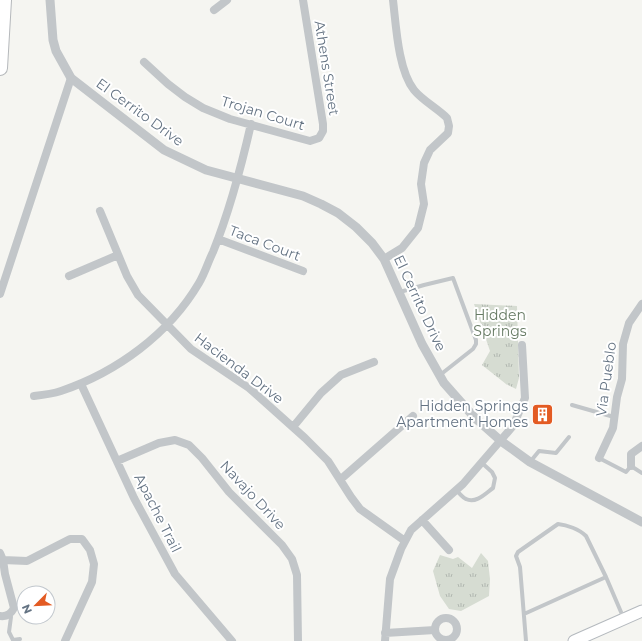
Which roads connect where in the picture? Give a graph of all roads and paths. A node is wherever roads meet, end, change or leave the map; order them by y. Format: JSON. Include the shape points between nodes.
{"nodes":[{"id":1,"x":4,"y":0,"type":"edge"},
{"id":2,"x":50,"y":0,"type":"edge"},
{"id":3,"x":227,"y":0,"type":"edge"},
{"id":4,"x":303,"y":0,"type":"edge"},
{"id":5,"x":393,"y":0,"type":"edge"},
{"id":6,"x":214,"y":10,"type":"dead end"},
{"id":7,"x":144,"y":62,"type":"dead end"},
{"id":8,"x":0,"y":68,"type":"edge"},
{"id":9,"x":71,"y":78,"type":"junction"},
{"id":10,"x":251,"y":124,"type":"junction"},
{"id":11,"x":319,"y":138,"type":"joint"},
{"id":12,"x":238,"y":178,"type":"junction"},
{"id":13,"x":100,"y":211,"type":"dead end"},
{"id":14,"x":218,"y":239,"type":"junction"},
{"id":15,"x":118,"y":255,"type":"junction"},
{"id":16,"x":384,"y":259,"type":"junction"},
{"id":17,"x":303,"y":271,"type":"dead end"},
{"id":18,"x":69,"y":276,"type":"dead end"},
{"id":19,"x":399,"y":293,"type":"junction"},
{"id":20,"x":0,"y":294,"type":"edge"},
{"id":21,"x":642,"y":304,"type":"edge"},
{"id":22,"x":167,"y":326,"type":"junction"},
{"id":23,"x":522,"y":345,"type":"dead end"},
{"id":24,"x":374,"y":362,"type":"dead end"},
{"id":25,"x":440,"y":375,"type":"junction"},
{"id":26,"x":81,"y":384,"type":"junction"},
{"id":27,"x":34,"y":396,"type":"dead end"},
{"id":28,"x":572,"y":405,"type":"dead end"},
{"id":29,"x":413,"y":416,"type":"dead end"},
{"id":30,"x":614,"y":417,"type":"junction"},
{"id":31,"x":293,"y":427,"type":"junction"},
{"id":32,"x":569,"y":437,"type":"dead end"},
{"id":33,"x":501,"y":441,"type":"junction"},
{"id":34,"x":642,"y":446,"type":"edge"},
{"id":35,"x":599,"y":458,"type":"joint"},
{"id":36,"x":117,"y":461,"type":"junction"},
{"id":37,"x":530,"y":462,"type":"junction"},
{"id":38,"x":482,"y":463,"type":"junction"},
{"id":39,"x":631,"y":466,"type":"junction"},
{"id":40,"x":642,"y":472,"type":"edge"},
{"id":41,"x":341,"y":479,"type":"junction"},
{"id":42,"x":456,"y":490,"type":"junction"},
{"id":43,"x":422,"y":520,"type":"junction"},
{"id":44,"x":642,"y":522,"type":"edge"},
{"id":45,"x":405,"y":541,"type":"junction"},
{"id":46,"x":449,"y":550,"type":"dead end"},
{"id":47,"x":1,"y":556,"type":"edge"},
{"id":48,"x":5,"y":574,"type":"junction"},
{"id":49,"x":606,"y":576,"type":"junction"},
{"id":50,"x":0,"y":583,"type":"edge"},
{"id":51,"x":642,"y":611,"type":"edge"},
{"id":52,"x":10,"y":614,"type":"junction"},
{"id":53,"x":524,"y":614,"type":"junction"},
{"id":54,"x":0,"y":616,"type":"edge"},
{"id":55,"x":624,"y":619,"type":"junction"},
{"id":56,"x":434,"y":630,"type":"dead end"},
{"id":57,"x":385,"y":637,"type":"edge"},
{"id":58,"x":20,"y":639,"type":"dead end"},
{"id":59,"x":65,"y":641,"type":"edge"},
{"id":60,"x":232,"y":641,"type":"edge"},
{"id":61,"x":298,"y":641,"type":"edge"},
{"id":62,"x":526,"y":641,"type":"edge"},
{"id":63,"x":574,"y":641,"type":"edge"}],
"edges":[{"from":1,"to":8,"type":"highway"},
{"from":2,"to":9,"type":"street","via":[[53,40]]},
{"from":3,"to":6,"type":"street"},
{"from":4,"to":11,"type":"street","name":"Athens Street","via":[[323,124]]},
{"from":5,"to":16,"type":"street","via":[[407,79],[424,100],[447,118],[449,130],[430,150],[424,163],[421,184],[424,204],[418,228],[402,248]]},
{"from":7,"to":10,"type":"street","name":"Trojan Court","via":[[174,88],[203,108]]},
{"from":9,"to":12,"type":"street","name":"El Cerrito Drive","via":[[164,150],[206,170]]},
{"from":9,"to":20,"type":"street"},
{"from":10,"to":11,"type":"street","name":"Trojan Court","via":[[310,141]]},
{"from":10,"to":12,"type":"street"},
{"from":12,"to":14,"type":"street"},
{"from":12,"to":16,"type":"street","name":"El Cerrito Drive","via":[[302,196],[338,213],[356,227]]},
{"from":13,"to":15,"type":"street","name":"Hacienda Drive"},
{"from":14,"to":17,"type":"street","name":"Taca Court"},
{"from":14,"to":22,"type":"street","via":[[200,282]]},
{"from":15,"to":18,"type":"street"},
{"from":15,"to":22,"type":"street","name":"Hacienda Drive","via":[[138,295]]},
{"from":16,"to":19,"type":"street","name":"El Cerrito Drive"},
{"from":19,"to":25,"type":"street","name":"El Cerrito Drive","via":[[422,344]]},
{"from":19,"to":25,"type":"lane","via":[[453,278],[476,344]]},
{"from":21,"to":30,"type":"street","name":"Via Pueblo","via":[[629,323],[623,344],[622,379]]},
{"from":22,"to":26,"type":"street","via":[[134,353]]},
{"from":22,"to":31,"type":"street","name":"Hacienda Drive","via":[[191,349],[249,388]]},
{"from":23,"to":33,"type":"street","via":[[525,398],[513,426]]},
{"from":24,"to":31,"type":"street","via":[[341,374],[321,393]]},
{"from":25,"to":33,"type":"street","name":"El Cerrito Drive","via":[[444,384],[474,418]]},
{"from":26,"to":27,"type":"street"},
{"from":26,"to":36,"type":"street","name":"Apache Trail"},
{"from":28,"to":30,"type":"lane"},
{"from":29,"to":41,"type":"street"},
{"from":30,"to":35,"type":"street","name":"Via Pueblo"},
{"from":31,"to":41,"type":"street","name":"Hacienda Drive","via":[[328,461]]},
{"from":32,"to":37,"type":"lane","via":[[556,453],[540,451]]},
{"from":33,"to":37,"type":"street","name":"El Cerrito Drive"},
{"from":33,"to":38,"type":"street"},
{"from":34,"to":39,"type":"street","via":[[631,454]]},
{"from":35,"to":39,"type":"lane","via":[[626,472]]},
{"from":36,"to":60,"type":"street","name":"Apache Trail","via":[[175,574]]},
{"from":36,"to":61,"type":"street","name":"Navajo Drive","via":[[159,443],[175,440],[189,445],[292,559],[297,575]]},
{"from":37,"to":44,"type":"street","name":"El Cerrito Drive"},
{"from":38,"to":42,"type":"street"},
{"from":38,"to":42,"type":"lane","via":[[495,478],[493,488],[474,500],[466,499]]},
{"from":39,"to":40,"type":"lane"},
{"from":41,"to":45,"type":"street","name":"Hacienda Drive","via":[[360,509]]},
{"from":42,"to":43,"type":"street"},
{"from":43,"to":45,"type":"street","via":[[411,530]]},
{"from":43,"to":46,"type":"street"},
{"from":45,"to":57,"type":"street","via":[[390,579]]},
{"from":47,"to":48,"type":"street"},
{"from":47,"to":59,"type":"street","via":[[27,561],[70,539],[82,539],[90,550],[94,564],[92,582]]},
{"from":48,"to":50,"type":"street"},
{"from":48,"to":52,"type":"street","via":[[14,608]]},
{"from":49,"to":53,"type":"lane"},
{"from":49,"to":53,"type":"lane","via":[[586,536],[566,525],[558,524],[516,556],[520,567]]},
{"from":49,"to":55,"type":"lane"},
{"from":51,"to":55,"type":"main road"},
{"from":52,"to":54,"type":"street"},
{"from":52,"to":58,"type":"lane","via":[[10,635],[13,640]]},
{"from":53,"to":62,"type":"lane"},
{"from":55,"to":63,"type":"main road"},
{"from":56,"to":57,"type":"street"}]}
